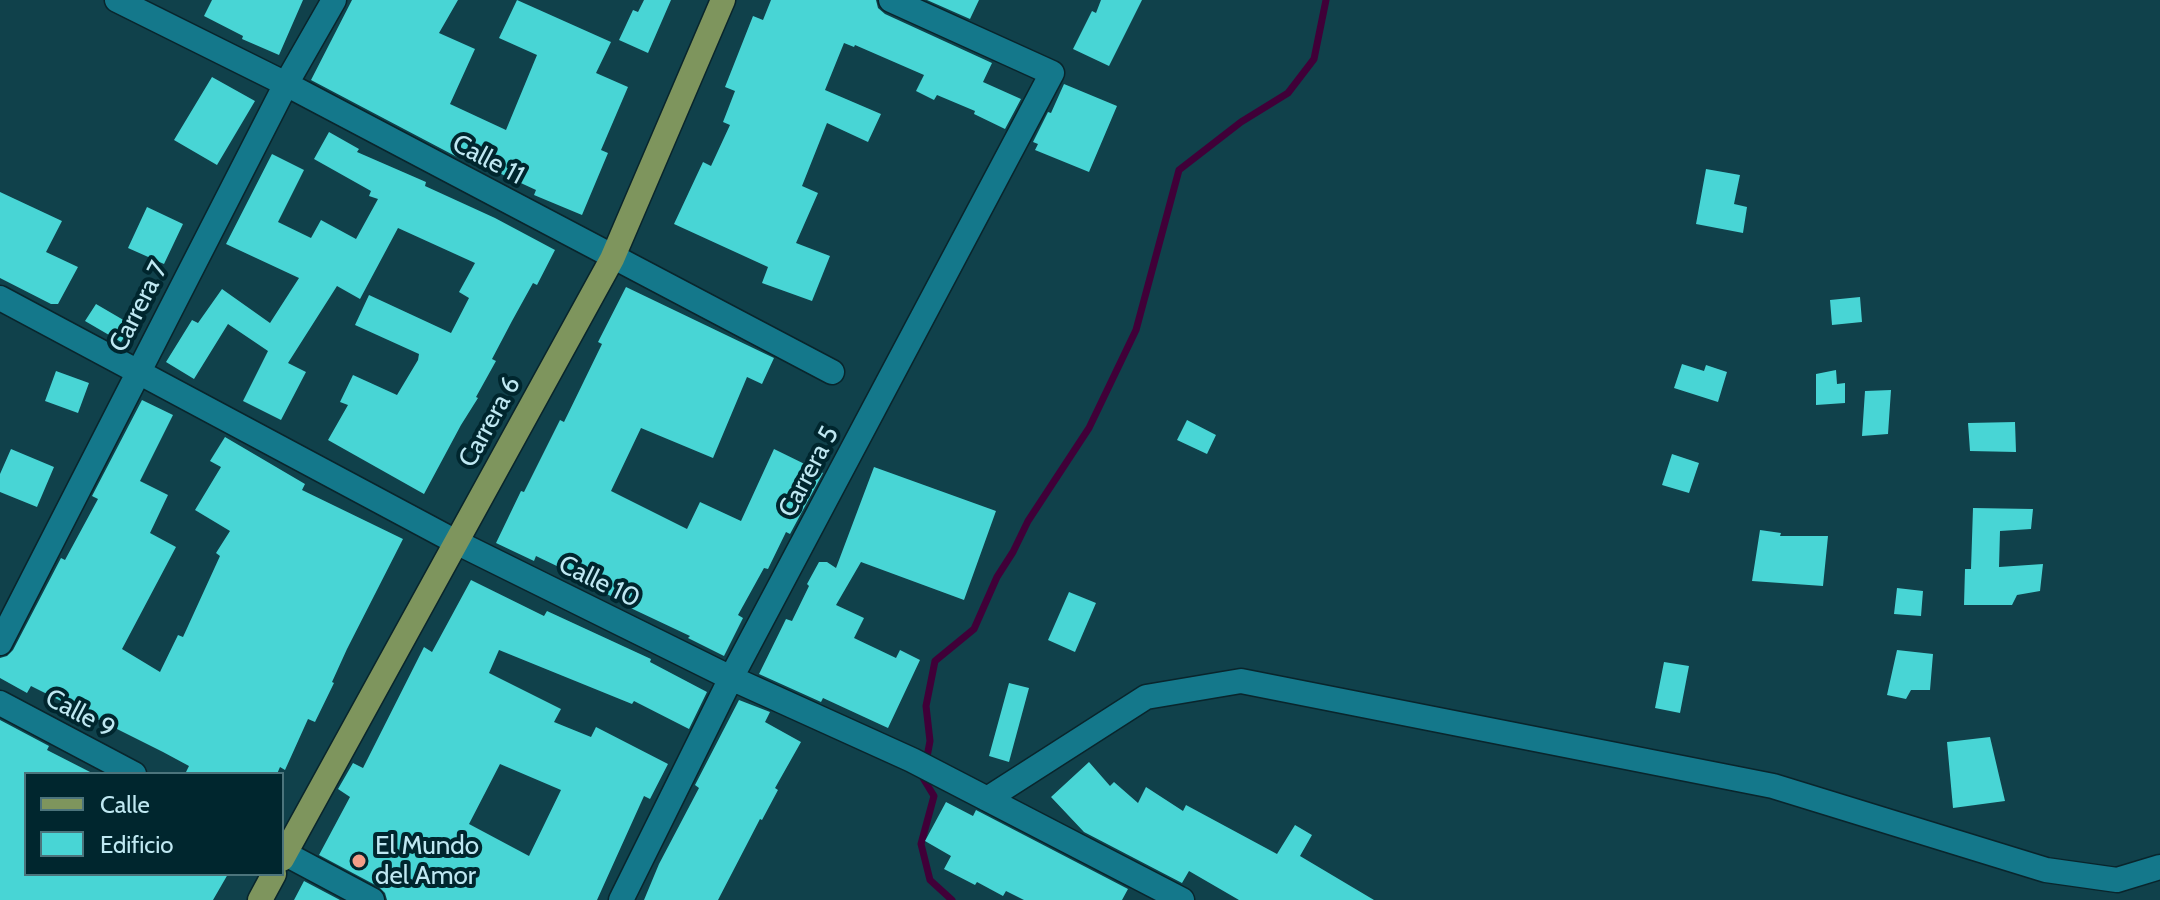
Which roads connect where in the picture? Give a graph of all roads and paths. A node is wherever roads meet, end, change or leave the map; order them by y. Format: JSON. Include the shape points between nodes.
{"nodes":[{"id":1,"x":117,"y":0,"type":"edge"},
{"id":2,"x":334,"y":0,"type":"edge"},
{"id":3,"x":723,"y":0,"type":"edge"},
{"id":4,"x":891,"y":0,"type":"edge"},
{"id":5,"x":286,"y":84,"type":"junction"},
{"id":6,"x":612,"y":259,"type":"junction"},
{"id":7,"x":0,"y":298,"type":"edge"},
{"id":8,"x":138,"y":371,"type":"junction"},
{"id":9,"x":832,"y":372,"type":"dead end"},
{"id":10,"x":456,"y":542,"type":"junction"},
{"id":11,"x":0,"y":643,"type":"edge"},
{"id":12,"x":731,"y":678,"type":"junction"},
{"id":13,"x":0,"y":703,"type":"edge"},
{"id":14,"x":130,"y":772,"type":"edge"},
{"id":15,"x":987,"y":799,"type":"junction"},
{"id":16,"x":284,"y":855,"type":"edge"},
{"id":17,"x":284,"y":861,"type":"edge"},
{"id":18,"x":2160,"y":867,"type":"edge"},
{"id":19,"x":273,"y":876,"type":"edge"},
{"id":20,"x":260,"y":900,"type":"edge"},
{"id":21,"x":372,"y":900,"type":"edge"},
{"id":22,"x":621,"y":900,"type":"edge"},
{"id":23,"x":1182,"y":900,"type":"edge"}],
"edges":[{"from":1,"to":5,"type":"street","name":"Calle 11"},
{"from":2,"to":5,"type":"street","name":"Carrera 7"},
{"from":3,"to":6,"type":"main road","name":"Carrera 6"},
{"from":4,"to":12,"type":"street","name":"Carrera 5","via":[[1052,73]]},
{"from":5,"to":6,"type":"street","name":"Calle 11"},
{"from":5,"to":8,"type":"street","name":"Carrera 7"},
{"from":6,"to":9,"type":"street","name":"Calle 11"},
{"from":6,"to":10,"type":"main road","name":"Carrera 6"},
{"from":7,"to":8,"type":"street","name":"Calle 10"},
{"from":8,"to":10,"type":"street","name":"Calle 10"},
{"from":8,"to":11,"type":"street","name":"Carrera 7"},
{"from":10,"to":12,"type":"street","name":"Calle 10"},
{"from":10,"to":16,"type":"main road","name":"Carrera 6"},
{"from":12,"to":15,"type":"street","name":"Calle 10"},
{"from":12,"to":22,"type":"street","name":"Carrera 5"},
{"from":13,"to":14,"type":"street","name":"Calle 9"},
{"from":15,"to":18,"type":"street","via":[[1146,697],[1241,681],[1773,786],[2046,870],[2117,880]]},
{"from":15,"to":23,"type":"street","name":"Calle 10"},
{"from":17,"to":21,"type":"street"},
{"from":19,"to":20,"type":"main road","name":"Carrera 6"}]}
